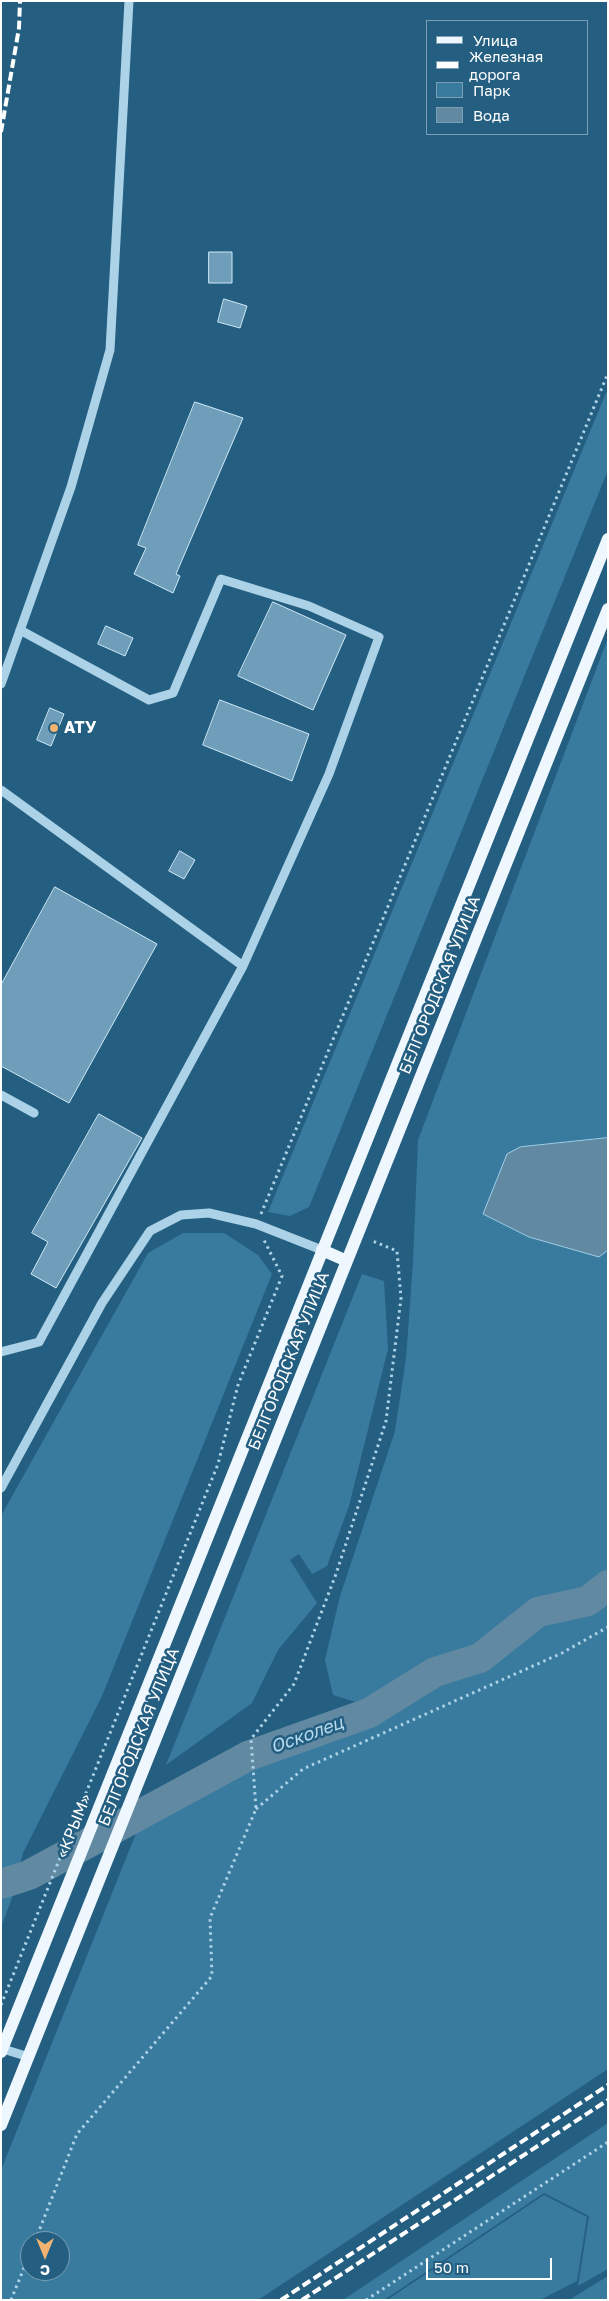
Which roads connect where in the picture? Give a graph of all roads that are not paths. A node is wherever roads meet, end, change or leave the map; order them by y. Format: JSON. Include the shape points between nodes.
{"nodes":[{"id":1,"x":129,"y":1,"type":"edge"},
{"id":2,"x":608,"y":539,"type":"edge"},
{"id":3,"x":608,"y":609,"type":"edge"},
{"id":4,"x":20,"y":630,"type":"junction"},
{"id":5,"x":1,"y":684,"type":"edge"},
{"id":6,"x":1,"y":790,"type":"edge"},
{"id":7,"x":243,"y":966,"type":"junction"},
{"id":8,"x":1,"y":1096,"type":"edge"},
{"id":9,"x":34,"y":1114,"type":"dead end"},
{"id":10,"x":322,"y":1250,"type":"junction"},
{"id":11,"x":347,"y":1261,"type":"junction"},
{"id":12,"x":1,"y":1352,"type":"edge"},
{"id":13,"x":1,"y":1488,"type":"edge"},
{"id":14,"x":151,"y":1676,"type":"joint"},
{"id":15,"x":2,"y":2050,"type":"edge"},
{"id":16,"x":29,"y":2058,"type":"junction"},
{"id":17,"x":1,"y":2126,"type":"edge"}],
"edges":[{"from":1,"to":4,"type":"lane","via":[[110,350],[71,487]]},
{"from":2,"to":10,"type":"main road","name":"БЕЛГОРОДСКАЯ УЛИЦА"},
{"from":3,"to":11,"type":"main road","name":"БЕЛГОРОДСКАЯ УЛИЦА"},
{"from":4,"to":5,"type":"lane"},
{"from":4,"to":7,"type":"lane","via":[[149,700],[173,693],[222,579],[309,606],[378,637],[329,774]]},
{"from":6,"to":7,"type":"lane"},
{"from":7,"to":12,"type":"lane","via":[[39,1342]]},
{"from":8,"to":9,"type":"lane"},
{"from":10,"to":11,"type":"main road"},
{"from":10,"to":13,"type":"lane","via":[[256,1224],[209,1213],[181,1215],[150,1231],[102,1303]]},
{"from":10,"to":14,"type":"main road","name":"БЕЛГОРОДСКАЯ УЛИЦА"},
{"from":11,"to":16,"type":"main road","name":"БЕЛГОРОДСКАЯ УЛИЦА"},
{"from":14,"to":15,"type":"main road","name":"«КРЫМ»"},
{"from":15,"to":16,"type":"lane"},
{"from":16,"to":17,"type":"main road","name":"БЕЛГОРОДСКАЯ УЛИЦА"}]}
